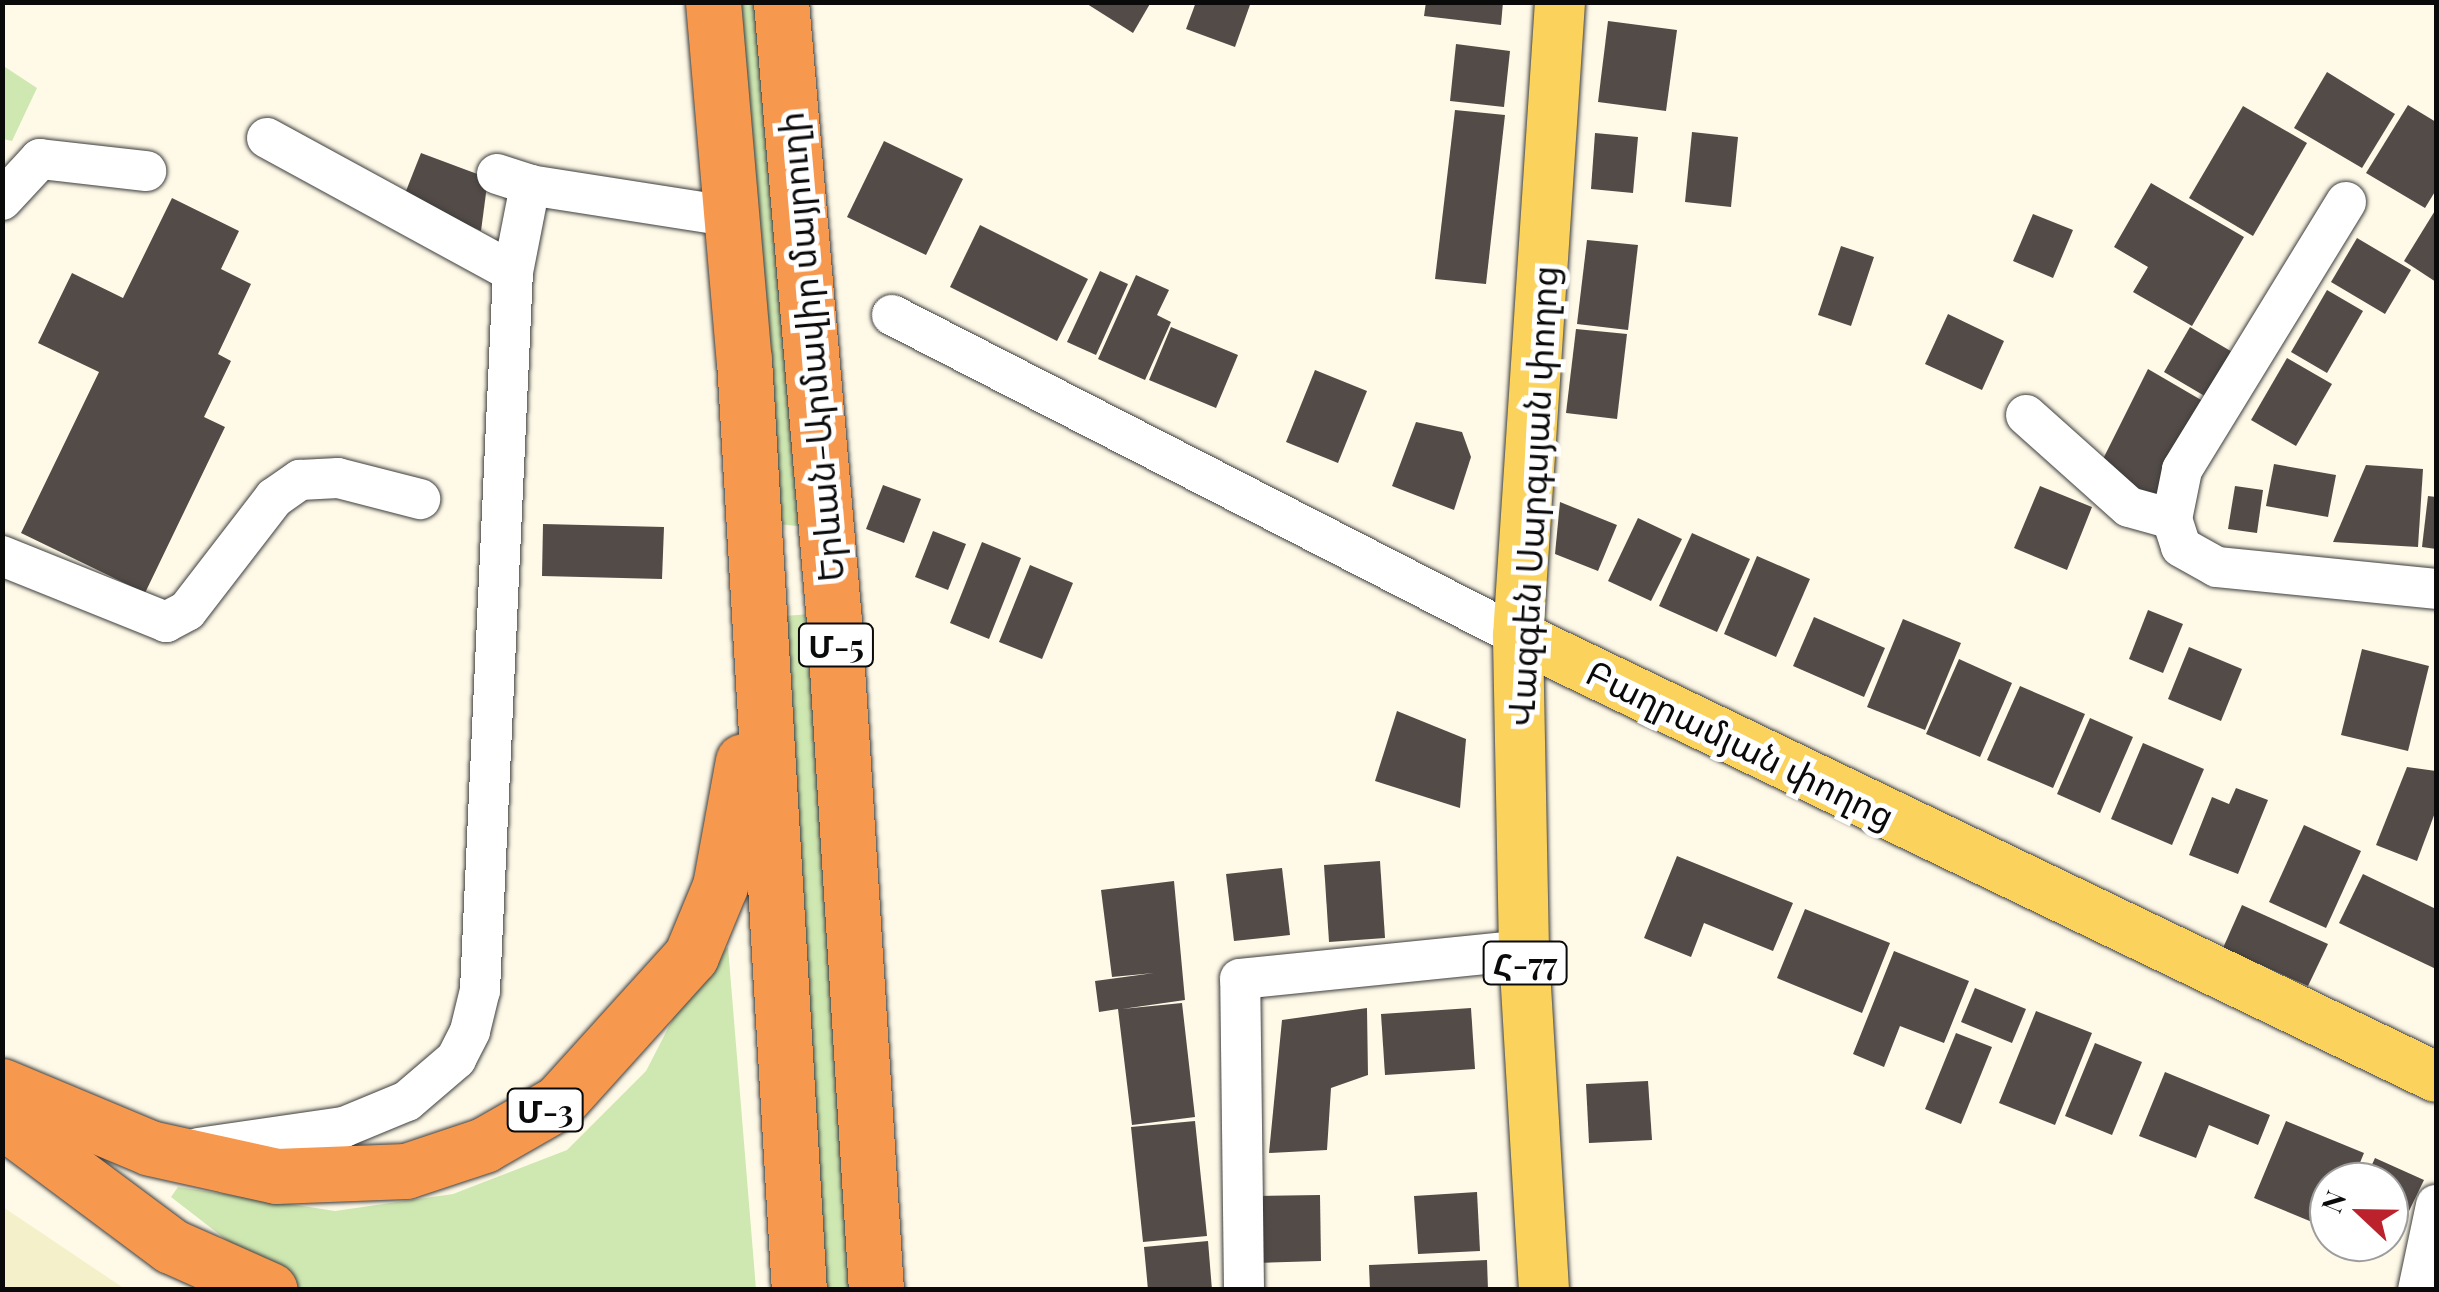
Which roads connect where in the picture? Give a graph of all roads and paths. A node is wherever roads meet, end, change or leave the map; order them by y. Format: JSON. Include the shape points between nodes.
{"nodes":[{"id":1,"x":712,"y":2,"type":"edge"},
{"id":2,"x":781,"y":2,"type":"edge"},
{"id":3,"x":1560,"y":2,"type":"edge"},
{"id":4,"x":267,"y":138,"type":"dead end"},
{"id":5,"x":146,"y":172,"type":"dead end"},
{"id":6,"x":2,"y":200,"type":"edge"},
{"id":7,"x":2346,"y":202,"type":"dead end"},
{"id":8,"x":729,"y":216,"type":"junction"},
{"id":9,"x":513,"y":272,"type":"junction"},
{"id":10,"x":892,"y":315,"type":"dead end"},
{"id":11,"x":2026,"y":415,"type":"dead end"},
{"id":12,"x":420,"y":500,"type":"dead end"},
{"id":13,"x":2172,"y":519,"type":"junction"},
{"id":14,"x":2,"y":556,"type":"edge"},
{"id":15,"x":2436,"y":589,"type":"edge"},
{"id":16,"x":757,"y":606,"type":"junction"},
{"id":17,"x":834,"y":621,"type":"junction"},
{"id":18,"x":1518,"y":636,"type":"junction"},
{"id":19,"x":1524,"y":950,"type":"junction"},
{"id":20,"x":2436,"y":1076,"type":"edge"},
{"id":21,"x":2,"y":1086,"type":"edge"},
{"id":22,"x":2,"y":1120,"type":"edge"},
{"id":23,"x":150,"y":1148,"type":"junction"},
{"id":24,"x":2436,"y":1205,"type":"edge"},
{"id":25,"x":270,"y":1290,"type":"edge"},
{"id":26,"x":799,"y":1290,"type":"edge"},
{"id":27,"x":876,"y":1290,"type":"edge"},
{"id":28,"x":1244,"y":1290,"type":"edge"},
{"id":29,"x":1544,"y":1290,"type":"edge"},
{"id":30,"x":2418,"y":1290,"type":"edge"}],
"edges":[{"from":1,"to":8,"type":"highway","name":"Երևան-Արմավիր մայրուղի","number":"Մ-5"},
{"from":2,"to":17,"type":"highway","name":"Երևան-Արմավիր մայրուղի","number":"Մ-5"},
{"from":3,"to":18,"type":"main road","name":"Վազգեն Սարգսյան փողոց","number":"Հ-77"},
{"from":4,"to":9,"type":"street"},
{"from":5,"to":6,"type":"street","via":[[40,159]]},
{"from":7,"to":13,"type":"street","via":[[2182,470]]},
{"from":8,"to":9,"type":"street","via":[[513,179]]},
{"from":8,"to":16,"type":"highway","name":"Երևան-Արմավիր մայրուղի","number":"Մ-5"},
{"from":9,"to":23,"type":"street","via":[[480,990],[470,1031],[432,1084],[344,1127],[221,1148]]},
{"from":10,"to":18,"type":"street","name":"Բաղրամյան փողոց"},
{"from":11,"to":13,"type":"street","via":[[2129,507]]},
{"from":12,"to":14,"type":"street","via":[[338,478],[300,480],[274,498],[187,611],[166,622]]},
{"from":13,"to":15,"type":"street","via":[[2180,547],[2217,567]]},
{"from":16,"to":17,"type":"highway","via":[[770,584],[806,583]]},
{"from":16,"to":23,"type":"highway","number":"Մ-3","via":[[744,759],[720,886],[691,956],[559,1102],[484,1145],[406,1171],[276,1176]]},
{"from":16,"to":26,"type":"highway","name":"Երևան-Արմավիր մայրուղի","number":"Մ-5"},
{"from":17,"to":27,"type":"highway","name":"Երևան-Արմավիր մայրուղի","number":"Մ-5"},
{"from":18,"to":19,"type":"main road","name":"Վազգեն Սարգսյան փողոց","number":"Հ-77"},
{"from":18,"to":20,"type":"main road","name":"Բաղրամյան փողոց"},
{"from":19,"to":28,"type":"street","via":[[1240,979]]},
{"from":19,"to":29,"type":"main road","name":"Վազգեն Սարգսյան փողոց","number":"Հ-77"},
{"from":21,"to":23,"type":"highway","number":"Մ-3"},
{"from":22,"to":25,"type":"highway","via":[[170,1246]]},
{"from":24,"to":30,"type":"street"}]}
